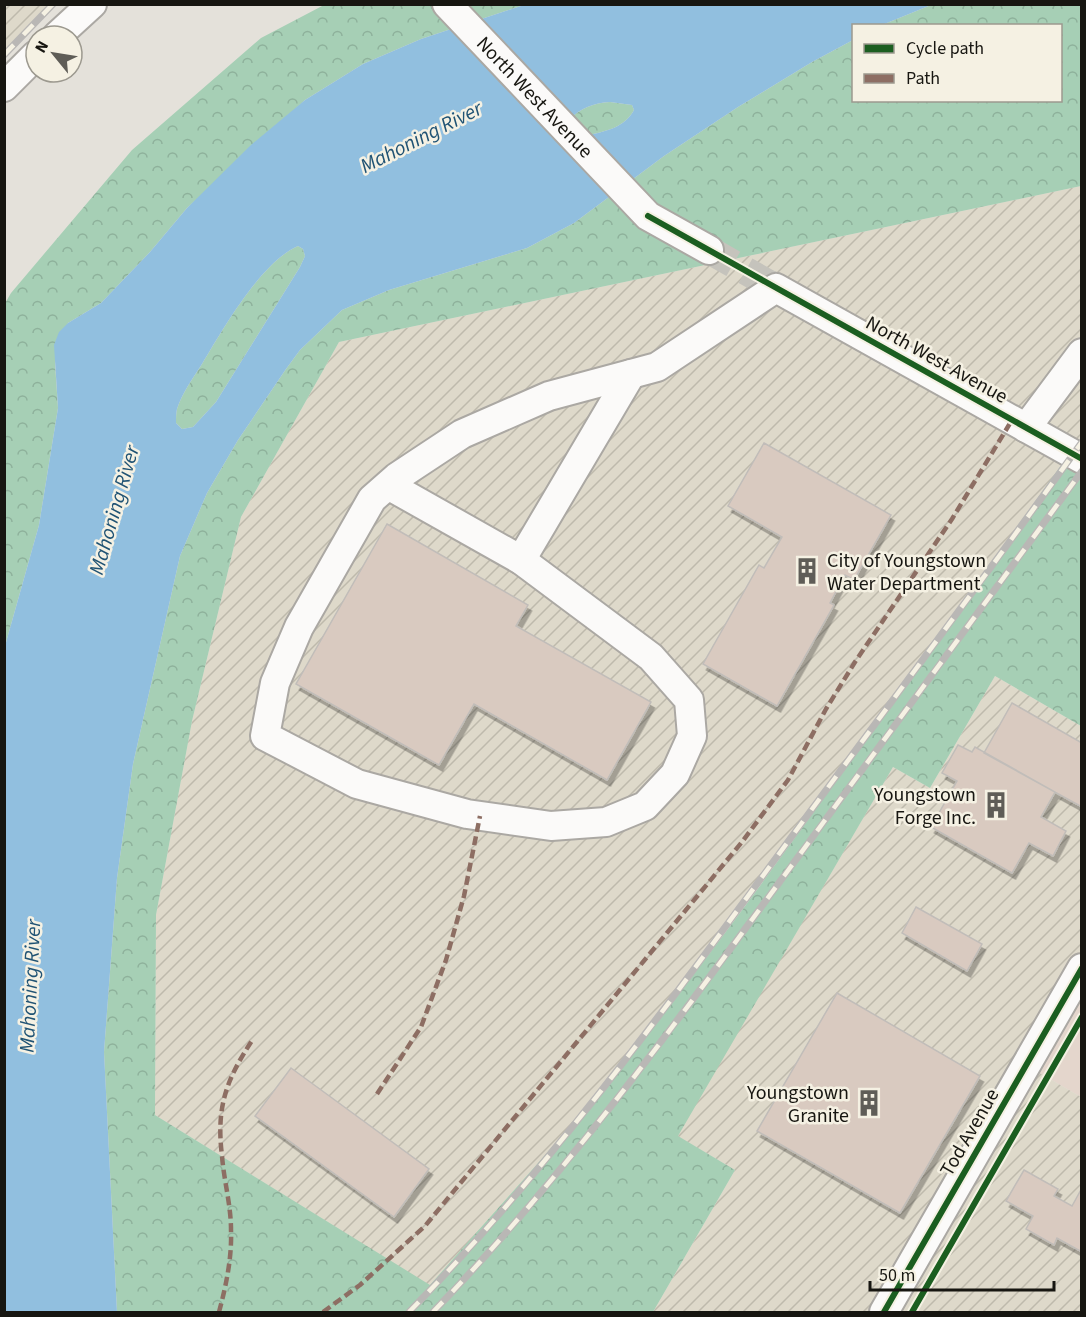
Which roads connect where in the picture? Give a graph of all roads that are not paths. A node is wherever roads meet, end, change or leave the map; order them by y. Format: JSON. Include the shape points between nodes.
{"nodes":[{"id":1,"x":92,"y":4,"type":"edge"},
{"id":2,"x":447,"y":4,"type":"edge"},
{"id":3,"x":70,"y":24,"type":"edge"},
{"id":4,"x":24,"y":67,"type":"edge"},
{"id":5,"x":4,"y":87,"type":"edge"},
{"id":6,"x":709,"y":250,"type":"tunnel mouth"},
{"id":7,"x":1082,"y":353,"type":"edge"},
{"id":8,"x":631,"y":375,"type":"junction"},
{"id":9,"x":1026,"y":428,"type":"junction"},
{"id":10,"x":1082,"y":459,"type":"edge"},
{"id":11,"x":388,"y":485,"type":"junction"},
{"id":12,"x":520,"y":560,"type":"junction"},
{"id":13,"x":1082,"y":968,"type":"edge"},
{"id":14,"x":884,"y":1312,"type":"edge"}],
"edges":[{"from":1,"to":3,"type":"street"},
{"from":2,"to":6,"type":"street","name":"North West Avenue","via":[[648,216]]},
{"from":4,"to":5,"type":"street"},
{"from":7,"to":9,"type":"street"},
{"from":8,"to":9,"type":"street","name":"North West Avenue","via":[[657,368],[776,288]]},
{"from":8,"to":11,"type":"street","via":[[549,396],[462,434]]},
{"from":8,"to":12,"type":"street"},
{"from":9,"to":10,"type":"street","name":"North West Avenue"},
{"from":11,"to":12,"type":"street"},
{"from":11,"to":12,"type":"street","via":[[372,499],[299,627],[275,683],[266,736],[357,784],[467,814],[551,826],[606,822],[645,806],[675,774],[692,736],[689,700],[651,657]]},
{"from":13,"to":14,"type":"street","name":"Tod Avenue"}]}
